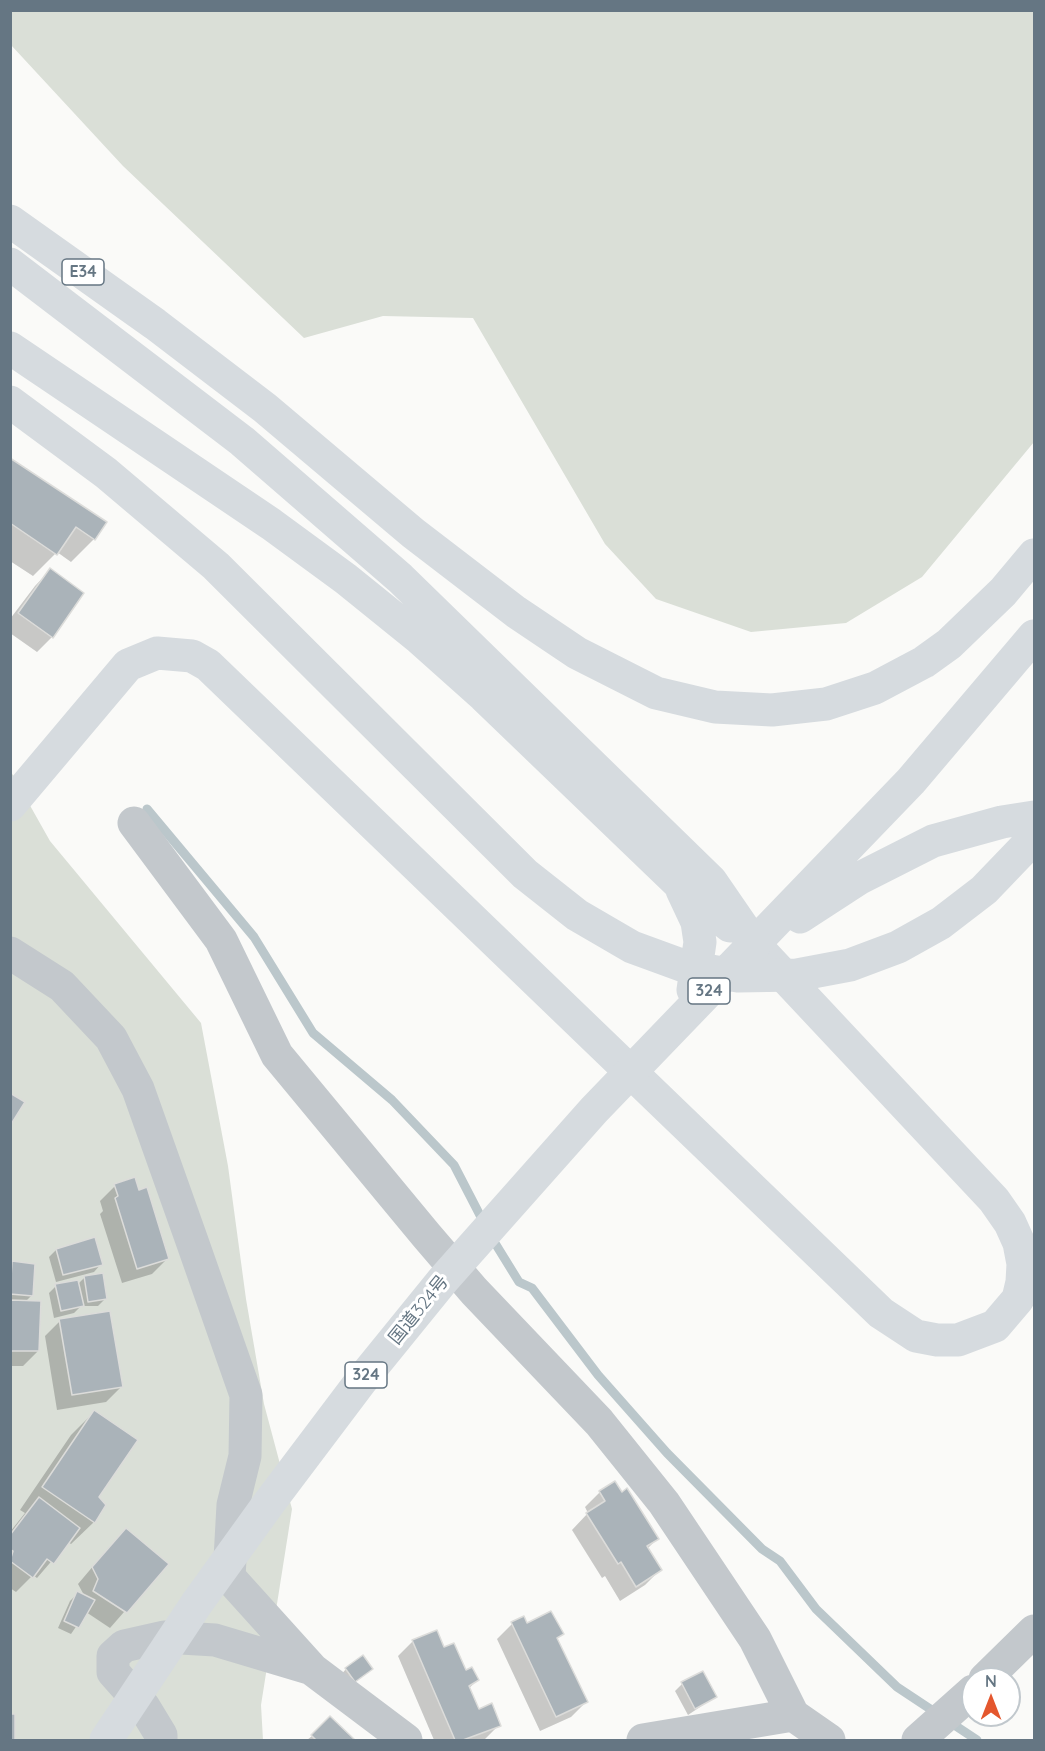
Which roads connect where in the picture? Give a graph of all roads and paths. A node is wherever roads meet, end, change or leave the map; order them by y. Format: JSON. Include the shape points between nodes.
{"nodes":[{"id":1,"x":10,"y":221,"type":"edge"},
{"id":2,"x":10,"y":264,"type":"edge"},
{"id":3,"x":10,"y":348,"type":"edge"},
{"id":4,"x":10,"y":402,"type":"edge"},
{"id":5,"x":1035,"y":555,"type":"edge"},
{"id":6,"x":1035,"y":636,"type":"edge"},
{"id":7,"x":10,"y":805,"type":"edge"},
{"id":8,"x":1035,"y":817,"type":"edge"},
{"id":9,"x":134,"y":823,"type":"dead end"},
{"id":10,"x":1035,"y":838,"type":"edge"},
{"id":11,"x":678,"y":882,"type":"junction"},
{"id":12,"x":755,"y":945,"type":"junction"},
{"id":13,"x":10,"y":953,"type":"edge"},
{"id":14,"x":671,"y":1029,"type":"junction"},
{"id":15,"x":1035,"y":1631,"type":"edge"},
{"id":16,"x":998,"y":1667,"type":"edge"},
{"id":17,"x":313,"y":1670,"type":"junction"},
{"id":18,"x":961,"y":1702,"type":"edge"},
{"id":19,"x":793,"y":1715,"type":"junction"},
{"id":20,"x":106,"y":1740,"type":"edge"},
{"id":21,"x":161,"y":1740,"type":"edge"},
{"id":22,"x":406,"y":1740,"type":"edge"},
{"id":23,"x":643,"y":1740,"type":"edge"},
{"id":24,"x":829,"y":1740,"type":"edge"},
{"id":25,"x":918,"y":1740,"type":"edge"}],
"edges":[{"from":1,"to":5,"type":"main road","number":"E34","via":[[265,408],[413,533],[516,612],[605,669],[656,693],[743,710],[826,704],[875,688],[949,644]]},
{"from":2,"to":12,"type":"main road","number":"E34","via":[[242,441],[400,578],[711,881]]},
{"from":3,"to":11,"type":"main road","via":[[346,579],[484,696]]},
{"from":4,"to":10,"type":"main road","via":[[161,517],[268,616],[491,843],[551,897],[632,947],[684,966],[738,976],[824,971],[874,957],[921,936],[984,890]]},
{"from":6,"to":12,"type":"main road","via":[[911,781]]},
{"from":7,"to":12,"type":"main road","via":[[128,665],[157,653],[192,656],[208,665],[881,1313],[916,1336],[937,1340],[958,1340],[995,1326],[1018,1299],[1022,1282],[1019,1243],[1010,1222],[994,1200]]},
{"from":8,"to":12,"type":"main road","via":[[966,831],[897,857]]},
{"from":9,"to":19,"type":"street","via":[[221,940],[278,1055],[474,1291],[599,1422],[664,1503],[755,1639]]},
{"from":11,"to":12,"type":"main road"},
{"from":11,"to":14,"type":"main road","via":[[690,904],[700,942],[697,978],[690,1000]]},
{"from":12,"to":14,"type":"main road","name":"国道324号","number":"324"},
{"from":13,"to":17,"type":"street","via":[[62,986],[111,1038],[138,1089],[246,1395],[246,1456],[233,1505],[229,1576]]},
{"from":14,"to":20,"type":"main road","name":"国道324号","number":"324","via":[[523,1189],[361,1381],[197,1603]]},
{"from":15,"to":16,"type":"street"},
{"from":17,"to":21,"type":"street","via":[[215,1640],[164,1637],[124,1646],[113,1656],[113,1672],[144,1707]]},
{"from":17,"to":22,"type":"street"},
{"from":18,"to":25,"type":"street"},
{"from":19,"to":23,"type":"street"},
{"from":19,"to":24,"type":"street"}]}
